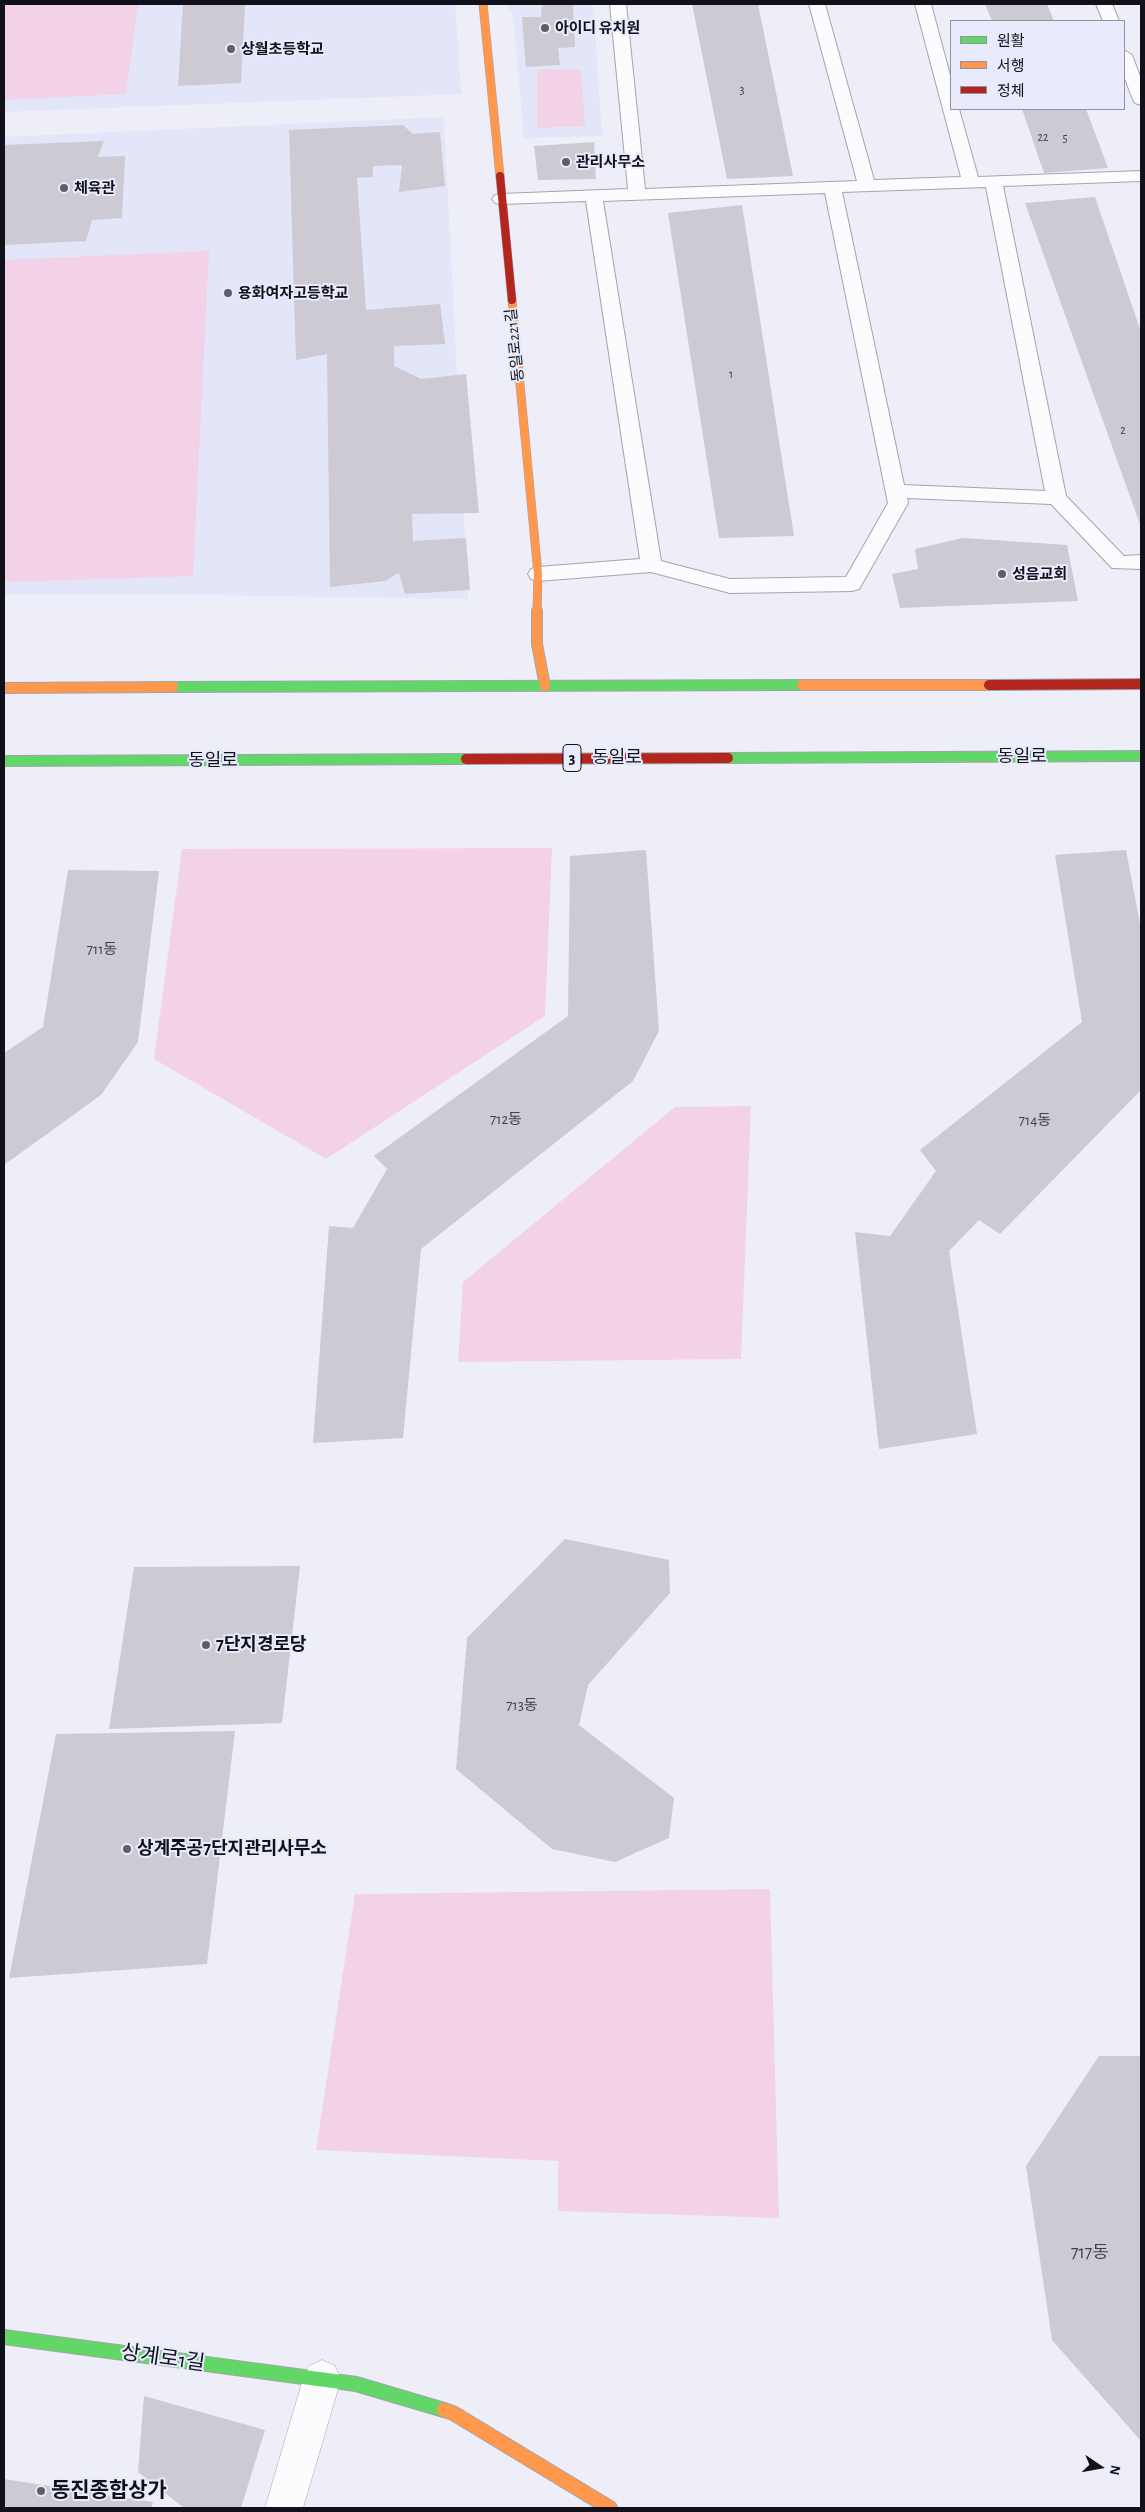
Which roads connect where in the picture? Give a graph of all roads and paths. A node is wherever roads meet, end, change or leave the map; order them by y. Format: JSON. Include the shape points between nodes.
{"nodes":[{"id":1,"x":483,"y":4,"type":"edge"},
{"id":2,"x":618,"y":4,"type":"edge"},
{"id":3,"x":817,"y":4,"type":"edge"},
{"id":4,"x":923,"y":4,"type":"edge"},
{"id":5,"x":1104,"y":4,"type":"edge"},
{"id":6,"x":1111,"y":20,"type":"edge"},
{"id":7,"x":1125,"y":58,"type":"edge"},
{"id":8,"x":1141,"y":100,"type":"edge"},
{"id":9,"x":950,"y":105,"type":"edge"},
{"id":10,"x":951,"y":110,"type":"edge"},
{"id":11,"x":1141,"y":176,"type":"edge"},
{"id":12,"x":993,"y":181,"type":"junction"},
{"id":13,"x":971,"y":182,"type":"junction"},
{"id":14,"x":866,"y":186,"type":"junction"},
{"id":15,"x":832,"y":187,"type":"junction"},
{"id":16,"x":637,"y":194,"type":"junction"},
{"id":17,"x":594,"y":196,"type":"junction"},
{"id":18,"x":501,"y":199,"type":"junction"},
{"id":19,"x":896,"y":491,"type":"junction"},
{"id":20,"x":1056,"y":498,"type":"junction"},
{"id":21,"x":1141,"y":562,"type":"edge"},
{"id":22,"x":651,"y":565,"type":"junction"},
{"id":23,"x":538,"y":574,"type":"junction"},
{"id":24,"x":1141,"y":684,"type":"edge"},
{"id":25,"x":545,"y":686,"type":"junction"},
{"id":26,"x":4,"y":688,"type":"edge"},
{"id":27,"x":1141,"y":756,"type":"edge"},
{"id":28,"x":4,"y":761,"type":"edge"},
{"id":29,"x":4,"y":2337,"type":"edge"},
{"id":30,"x":322,"y":2379,"type":"junction"},
{"id":31,"x":284,"y":2508,"type":"edge"},
{"id":32,"x":610,"y":2508,"type":"edge"}],
"edges":[{"from":1,"to":18,"type":"main road","name":"동일로221길"},
{"from":2,"to":16,"type":"lane"},
{"from":3,"to":14,"type":"lane"},
{"from":4,"to":9,"type":"lane"},
{"from":5,"to":6,"type":"lane"},
{"from":7,"to":8,"type":"lane"},
{"from":10,"to":13,"type":"lane"},
{"from":11,"to":12,"type":"lane"},
{"from":12,"to":13,"type":"lane"},
{"from":12,"to":20,"type":"lane"},
{"from":13,"to":14,"type":"lane"},
{"from":14,"to":15,"type":"lane"},
{"from":15,"to":16,"type":"lane"},
{"from":15,"to":19,"type":"lane"},
{"from":16,"to":17,"type":"lane"},
{"from":17,"to":18,"type":"lane"},
{"from":17,"to":22,"type":"lane"},
{"from":18,"to":23,"type":"main road","name":"동일로221길"},
{"from":19,"to":20,"type":"lane"},
{"from":19,"to":22,"type":"lane","via":[[898,503],[852,584],[730,586]]},
{"from":20,"to":21,"type":"lane","via":[[1119,563]]},
{"from":22,"to":23,"type":"lane"},
{"from":23,"to":25,"type":"main road","name":"동일로221길","via":[[537,644]]},
{"from":24,"to":25,"type":"main road"},
{"from":25,"to":26,"type":"main road"},
{"from":27,"to":28,"type":"main road","name":"동일로","number":"3"},
{"from":29,"to":30,"type":"main road","name":"상계로1길"},
{"from":30,"to":31,"type":"street"},
{"from":30,"to":32,"type":"main road","name":"상계로1길","via":[[356,2384],[454,2413]]}]}
